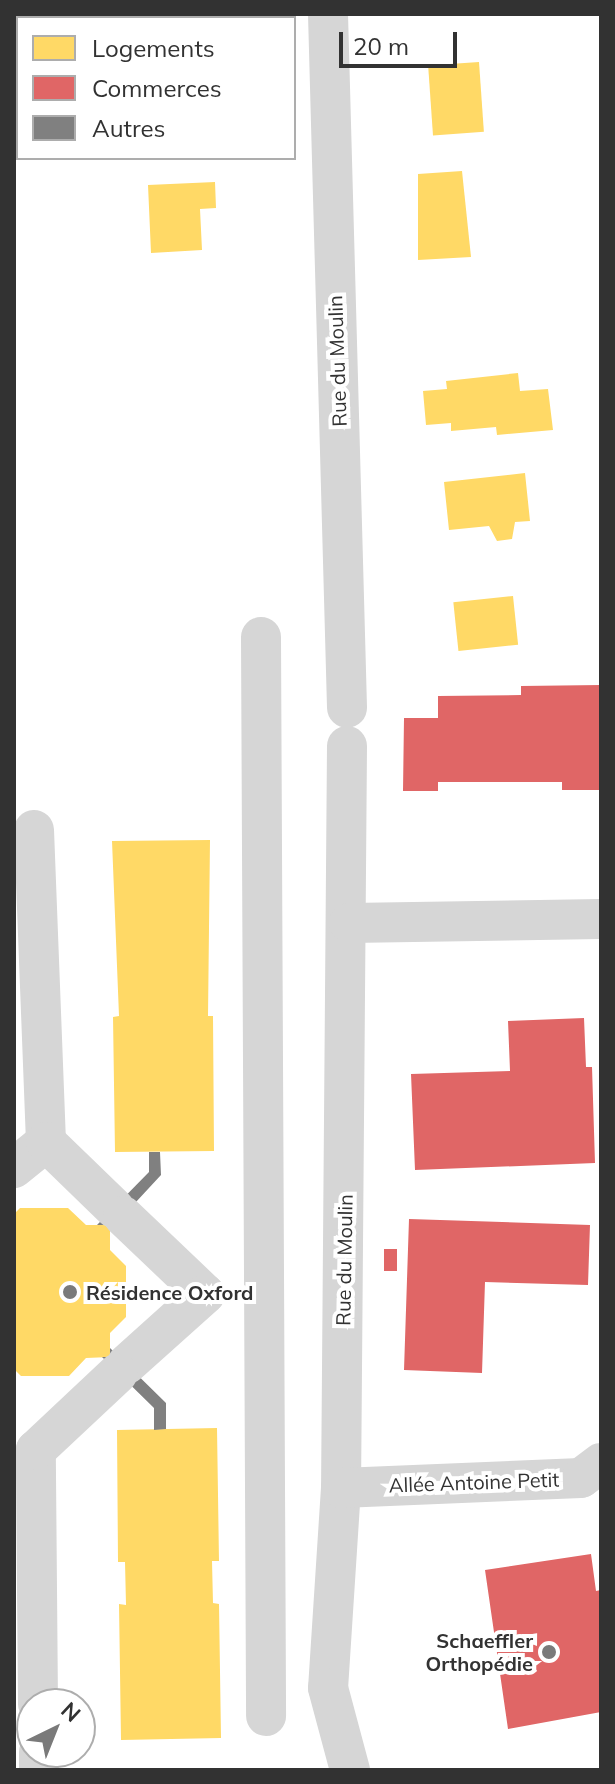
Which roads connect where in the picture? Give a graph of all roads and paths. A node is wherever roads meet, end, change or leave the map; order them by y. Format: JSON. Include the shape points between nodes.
{"nodes":[{"id":1,"x":328,"y":14,"type":"edge"},
{"id":2,"x":261,"y":637,"type":"dead end"},
{"id":3,"x":34,"y":830,"type":"dead end"},
{"id":4,"x":601,"y":919,"type":"edge"},
{"id":5,"x":349,"y":923,"type":"junction"},
{"id":6,"x":46,"y":1142,"type":"junction"},
{"id":7,"x":14,"y":1168,"type":"edge"},
{"id":8,"x":264,"y":1289,"type":"junction"},
{"id":9,"x":205,"y":1294,"type":"junction"},
{"id":10,"x":25,"y":1440,"type":"edge"},
{"id":11,"x":601,"y":1463,"type":"edge"},
{"id":12,"x":341,"y":1488,"type":"junction"},
{"id":13,"x":37,"y":1688,"type":"edge"},
{"id":14,"x":266,"y":1716,"type":"dead end"},
{"id":15,"x":350,"y":1770,"type":"edge"}],
"edges":[{"from":1,"to":5,"type":"street","name":"Rue du Moulin"},
{"from":2,"to":8,"type":"street"},
{"from":3,"to":6,"type":"street"},
{"from":4,"to":5,"type":"street"},
{"from":5,"to":12,"type":"street","name":"Rue du Moulin"},
{"from":6,"to":7,"type":"street"},
{"from":6,"to":9,"type":"street"},
{"from":8,"to":9,"type":"street"},
{"from":8,"to":14,"type":"street"},
{"from":9,"to":10,"type":"street","via":[[123,1369]]},
{"from":10,"to":13,"type":"street"},
{"from":11,"to":12,"type":"street","name":"Allée Antoine Petit","via":[[581,1478]]},
{"from":12,"to":15,"type":"street","name":"Rue du Moulin","via":[[328,1688]]}]}
